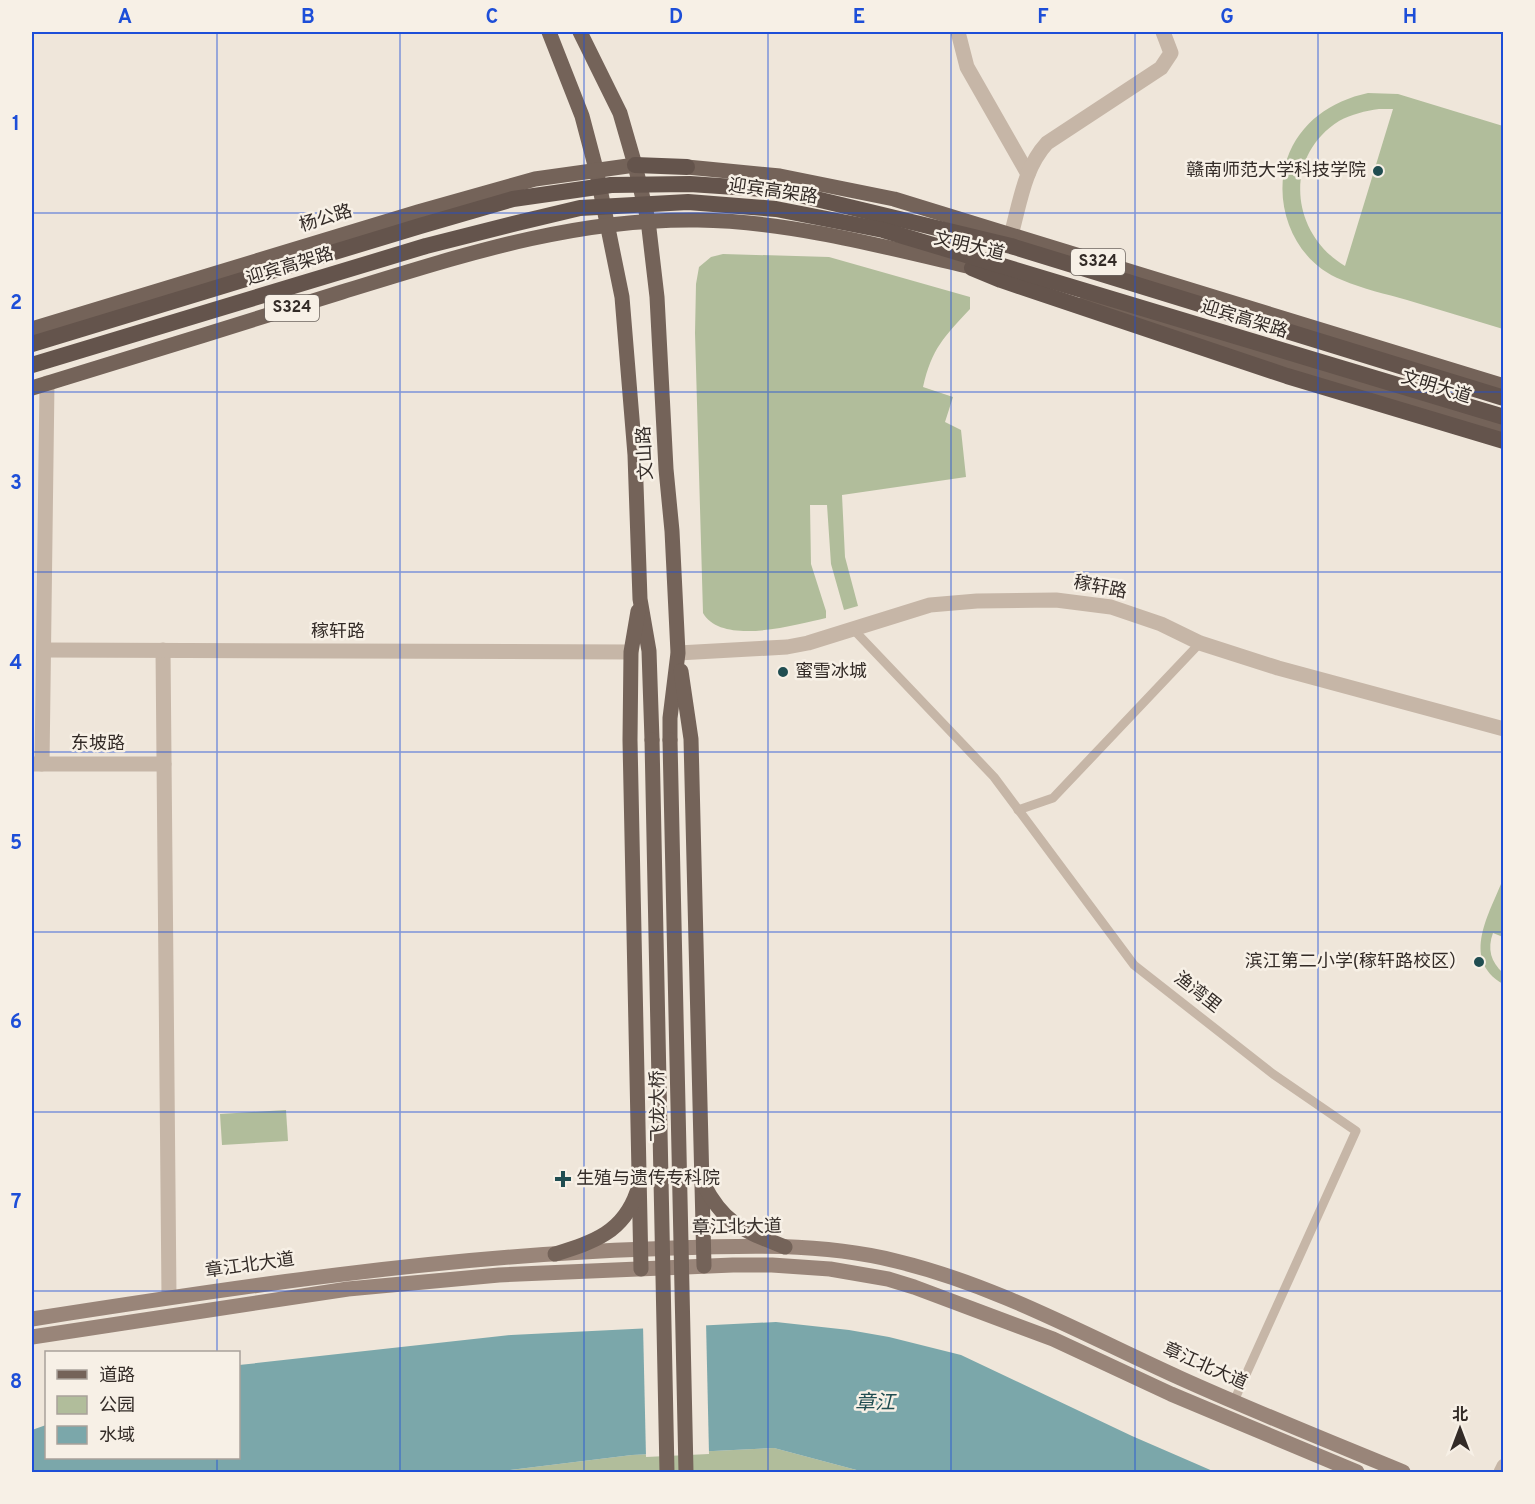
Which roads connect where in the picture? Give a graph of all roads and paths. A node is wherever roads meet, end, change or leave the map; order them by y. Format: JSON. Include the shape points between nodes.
{"nodes":[{"id":1,"x":549,"y":32,"type":"edge"},
{"id":2,"x":580,"y":32,"type":"edge"},
{"id":3,"x":958,"y":32,"type":"edge"},
{"id":4,"x":1163,"y":32,"type":"edge"},
{"id":5,"x":635,"y":165,"type":"junction"},
{"id":6,"x":687,"y":167,"type":"joint"},
{"id":7,"x":596,"y":169,"type":"junction"},
{"id":8,"x":1028,"y":174,"type":"junction"},
{"id":9,"x":648,"y":220,"type":"junction"},
{"id":10,"x":609,"y":224,"type":"junction"},
{"id":11,"x":883,"y":230,"type":"junction"},
{"id":12,"x":1011,"y":235,"type":"junction"},
{"id":13,"x":32,"y":332,"type":"edge"},
{"id":14,"x":32,"y":365,"type":"edge"},
{"id":15,"x":47,"y":383,"type":"junction"},
{"id":16,"x":1503,"y":386,"type":"edge"},
{"id":17,"x":32,"y":388,"type":"edge"},
{"id":18,"x":1503,"y":398,"type":"edge"},
{"id":19,"x":1503,"y":417,"type":"edge"},
{"id":20,"x":1503,"y":429,"type":"edge"},
{"id":21,"x":1503,"y":441,"type":"edge"},
{"id":22,"x":640,"y":599,"type":"junction"},
{"id":23,"x":852,"y":628,"type":"junction"},
{"id":24,"x":1200,"y":643,"type":"junction"},
{"id":25,"x":44,"y":650,"type":"junction"},
{"id":26,"x":163,"y":650,"type":"junction"},
{"id":27,"x":631,"y":652,"type":"junction"},
{"id":28,"x":678,"y":653,"type":"junction"},
{"id":29,"x":1503,"y":729,"type":"edge"},
{"id":30,"x":652,"y":740,"type":"joint"},
{"id":31,"x":670,"y":740,"type":"joint"},
{"id":32,"x":37,"y":764,"type":"edge"},
{"id":33,"x":164,"y":764,"type":"junction"},
{"id":34,"x":1018,"y":810,"type":"junction"},
{"id":35,"x":701,"y":1178,"type":"junction"},
{"id":36,"x":639,"y":1186,"type":"junction"},
{"id":37,"x":703,"y":1247,"type":"junction"},
{"id":38,"x":785,"y":1247,"type":"junction"},
{"id":39,"x":640,"y":1249,"type":"junction"},
{"id":40,"x":555,"y":1254,"type":"junction"},
{"id":41,"x":704,"y":1266,"type":"junction"},
{"id":42,"x":641,"y":1269,"type":"junction"},
{"id":43,"x":168,"y":1297,"type":"junction"},
{"id":44,"x":32,"y":1319,"type":"edge"},
{"id":45,"x":32,"y":1337,"type":"edge"},
{"id":46,"x":1234,"y":1401,"type":"junction"},
{"id":47,"x":1503,"y":1466,"type":"edge"},
{"id":48,"x":667,"y":1473,"type":"edge"},
{"id":49,"x":686,"y":1473,"type":"edge"},
{"id":50,"x":1357,"y":1473,"type":"edge"},
{"id":51,"x":1403,"y":1473,"type":"edge"},
{"id":52,"x":1501,"y":1473,"type":"edge"}],
"edges":[{"from":1,"to":7,"type":"main road","via":[[582,116]]},
{"from":2,"to":5,"type":"main road","via":[[620,113]]},
{"from":3,"to":8,"type":"street","via":[[967,67]]},
{"from":4,"to":8,"type":"street","via":[[1171,53],[1161,68],[1047,143],[1036,155]]},
{"from":5,"to":6,"type":"highway","name":"文明大道","number":"S324"},
{"from":5,"to":7,"type":"main road","name":"杨公路","number":"S324"},
{"from":5,"to":9,"type":"main road","name":"文山路"},
{"from":6,"to":12,"type":"main road","name":"文明大道","number":"S324","via":[[780,176],[883,197]]},
{"from":7,"to":10,"type":"main road"},
{"from":7,"to":13,"type":"main road","name":"杨公路","number":"S324","via":[[535,179],[428,209]]},
{"from":8,"to":12,"type":"street"},
{"from":9,"to":10,"type":"main road","name":"文明大道","number":"S324"},
{"from":9,"to":20,"type":"main road","name":"文明大道","number":"S324","via":[[777,226],[999,274]]},
{"from":9,"to":28,"type":"main road","name":"文山路","via":[[657,297]]},
{"from":10,"to":15,"type":"main road","number":"S324","via":[[521,239]]},
{"from":10,"to":22,"type":"main road","name":"文山路","via":[[622,297],[635,455]]},
{"from":11,"to":14,"type":"highway","name":"迎宾高架路","bridge":true,"via":[[776,209],[688,201],[580,208],[426,246]]},
{"from":11,"to":19,"type":"highway","name":"迎宾高架路","bridge":true},
{"from":11,"to":21,"type":"highway","bridge":true,"via":[[1001,280],[1287,375]]},
{"from":12,"to":16,"type":"main road","name":"文明大道","number":"S324"},
{"from":13,"to":18,"type":"highway","name":"迎宾高架路","bridge":true,"via":[[513,199],[611,185],[690,184],[779,190],[1011,246]]},
{"from":15,"to":17,"type":"main road","number":"S324"},
{"from":15,"to":25,"type":"street"},
{"from":22,"to":27,"type":"main road"},
{"from":22,"to":30,"type":"main road","name":"文山路","via":[[649,651]]},
{"from":23,"to":24,"type":"street","name":"稼轩路","via":[[930,605],[1056,600],[1111,607]]},
{"from":23,"to":28,"type":"street","name":"稼轩路","via":[[787,647]]},
{"from":23,"to":34,"type":"lane","name":"渔湾里","via":[[994,777]]},
{"from":24,"to":29,"type":"street","name":"稼轩路"},
{"from":24,"to":34,"type":"lane","via":[[1053,798]]},
{"from":25,"to":26,"type":"street","name":"稼轩路"},
{"from":25,"to":32,"type":"street"},
{"from":26,"to":27,"type":"street","name":"稼轩路"},
{"from":26,"to":33,"type":"street"},
{"from":27,"to":36,"type":"main road"},
{"from":28,"to":31,"type":"main road","name":"文山路"},
{"from":28,"to":35,"type":"main road","via":[[691,739]]},
{"from":30,"to":48,"type":"main road","name":"飞龙大桥","bridge":true},
{"from":31,"to":49,"type":"main road","name":"飞龙大桥","bridge":true},
{"from":32,"to":33,"type":"street","name":"东坡路"},
{"from":33,"to":43,"type":"street"},
{"from":34,"to":46,"type":"lane","name":"渔湾里","via":[[1134,964],[1273,1074],[1356,1131]]},
{"from":35,"to":37,"type":"main road"},
{"from":35,"to":38,"type":"main road","via":[[731,1222]]},
{"from":36,"to":39,"type":"main road"},
{"from":36,"to":40,"type":"main road","via":[[632,1207],[611,1230],[587,1244]]},
{"from":37,"to":38,"type":"main road","name":"章江北大道"},
{"from":37,"to":39,"type":"main road","name":"章江北大道"},
{"from":37,"to":41,"type":"main road"},
{"from":38,"to":46,"type":"main road","name":"章江北大道","via":[[821,1248],[895,1260],[962,1280]]},
{"from":39,"to":40,"type":"main road","name":"章江北大道"},
{"from":39,"to":42,"type":"main road"},
{"from":40,"to":43,"type":"main road","name":"章江北大道","via":[[347,1272]]},
{"from":41,"to":42,"type":"main road","name":"章江北大道"},
{"from":41,"to":50,"type":"main road","name":"章江北大道","via":[[830,1269],[914,1287],[1053,1339]]},
{"from":42,"to":45,"type":"main road","name":"章江北大道","via":[[499,1275],[348,1289]]},
{"from":43,"to":44,"type":"main road","name":"章江北大道"},
{"from":46,"to":51,"type":"main road","name":"章江北大道"},
{"from":47,"to":52,"type":"street"}]}
